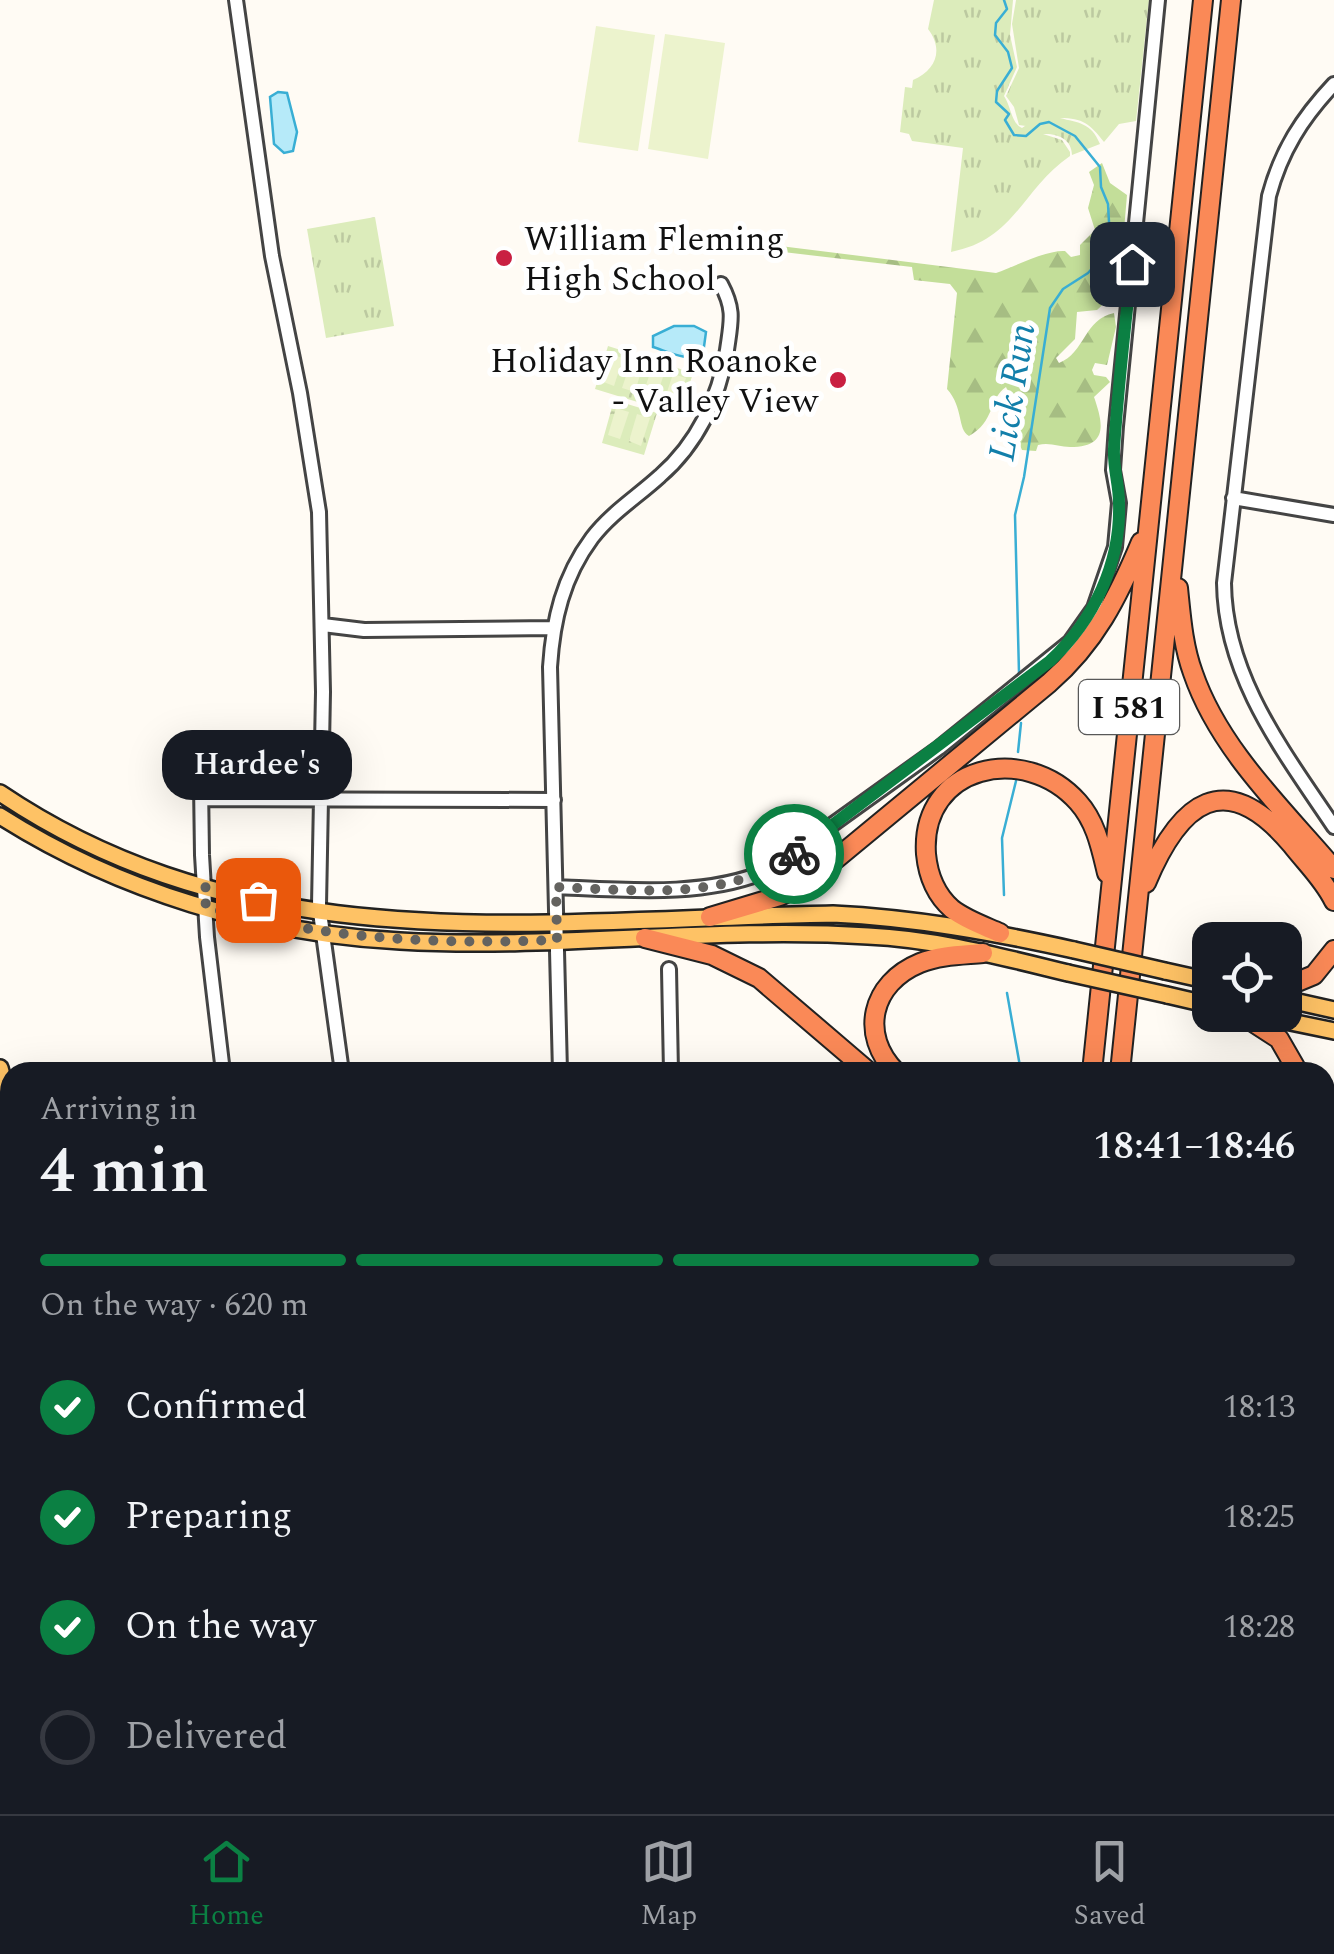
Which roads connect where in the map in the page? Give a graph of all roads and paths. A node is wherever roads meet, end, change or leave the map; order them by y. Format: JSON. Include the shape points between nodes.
{"nodes":[{"id":1,"x":236,"y":0,"type":"edge"},
{"id":2,"x":1158,"y":0,"type":"edge"},
{"id":3,"x":1204,"y":0,"type":"edge"},
{"id":4,"x":1231,"y":0,"type":"edge"},
{"id":5,"x":1334,"y":84,"type":"edge"},
{"id":6,"x":721,"y":284,"type":"dead end"},
{"id":7,"x":1233,"y":498,"type":"junction"},
{"id":8,"x":1334,"y":516,"type":"edge"},
{"id":9,"x":1149,"y":523,"type":"junction"},
{"id":10,"x":1175,"y":553,"type":"junction"},
{"id":11,"x":323,"y":626,"type":"junction"},
{"id":12,"x":554,"y":628,"type":"junction"},
{"id":13,"x":209,"y":772,"type":"dead end"},
{"id":14,"x":0,"y":793,"type":"edge"},
{"id":15,"x":201,"y":799,"type":"junction"},
{"id":16,"x":554,"y":800,"type":"junction"},
{"id":17,"x":322,"y":801,"type":"junction"},
{"id":18,"x":0,"y":816,"type":"edge"},
{"id":19,"x":1334,"y":827,"type":"edge"},
{"id":20,"x":202,"y":856,"type":"junction"},
{"id":21,"x":1334,"y":869,"type":"edge"},
{"id":22,"x":180,"y":879,"type":"junction"},
{"id":23,"x":204,"y":887,"type":"junction"},
{"id":24,"x":556,"y":887,"type":"junction"},
{"id":25,"x":1111,"y":890,"type":"junction"},
{"id":26,"x":1334,"y":901,"type":"edge"},
{"id":27,"x":1138,"y":902,"type":"junction"},
{"id":28,"x":206,"y":907,"type":"junction"},
{"id":29,"x":320,"y":913,"type":"junction"},
{"id":30,"x":710,"y":917,"type":"junction"},
{"id":31,"x":556,"y":922,"type":"junction"},
{"id":32,"x":322,"y":932,"type":"junction"},
{"id":33,"x":1000,"y":933,"type":"junction"},
{"id":34,"x":645,"y":938,"type":"junction"},
{"id":35,"x":557,"y":940,"type":"junction"},
{"id":36,"x":1334,"y":950,"type":"edge"},
{"id":37,"x":983,"y":953,"type":"junction"},
{"id":38,"x":670,"y":970,"type":"dead end"},
{"id":39,"x":1192,"y":977,"type":"edge"},
{"id":40,"x":1302,"y":980,"type":"edge"},
{"id":41,"x":1192,"y":1001,"type":"edge"},
{"id":42,"x":1302,"y":1003,"type":"edge"},
{"id":43,"x":1334,"y":1010,"type":"edge"},
{"id":44,"x":1302,"y":1024,"type":"edge"},
{"id":45,"x":1096,"y":1030,"type":"junction"},
{"id":46,"x":1334,"y":1031,"type":"edge"},
{"id":47,"x":1268,"y":1032,"type":"edge"},
{"id":48,"x":1124,"y":1038,"type":"junction"},
{"id":49,"x":222,"y":1062,"type":"edge"},
{"id":50,"x":341,"y":1062,"type":"edge"},
{"id":51,"x":560,"y":1062,"type":"edge"},
{"id":52,"x":671,"y":1062,"type":"edge"},
{"id":53,"x":857,"y":1062,"type":"edge"},
{"id":54,"x":888,"y":1062,"type":"edge"},
{"id":55,"x":1084,"y":1062,"type":"edge"},
{"id":56,"x":1093,"y":1062,"type":"edge"},
{"id":57,"x":1121,"y":1062,"type":"edge"},
{"id":58,"x":1129,"y":1062,"type":"edge"},
{"id":59,"x":1292,"y":1062,"type":"edge"},
{"id":60,"x":0,"y":1640,"type":"edge"},
{"id":61,"x":0,"y":1648,"type":"edge"}],
"edges":[{"from":1,"to":11,"type":"street","via":[[272,256],[314,479]]},
{"from":2,"to":24,"type":"street","via":[[1113,461],[1118,528],[1087,620],[1062,651],[1009,694],[769,870],[700,888]]},
{"from":3,"to":9,"type":"highway","number":"I 581"},
{"from":4,"to":10,"type":"highway","number":"I 581"},
{"from":5,"to":7,"type":"street","via":[[1290,141],[1269,196]]},
{"from":6,"to":12,"type":"street","via":[[732,304],[712,405],[674,463],[592,538],[569,576]]},
{"from":7,"to":8,"type":"street"},
{"from":7,"to":19,"type":"street","via":[[1224,583],[1230,642],[1258,707]]},
{"from":9,"to":25,"type":"highway","number":"I 581"},
{"from":9,"to":30,"type":"highway","via":[[1107,617],[1050,684],[808,882]]},
{"from":10,"to":21,"type":"highway","via":[[1187,655],[1212,716]]},
{"from":10,"to":27,"type":"highway","number":"I 581"},
{"from":11,"to":12,"type":"street"},
{"from":11,"to":17,"type":"street"},
{"from":12,"to":16,"type":"street"},
{"from":13,"to":15,"type":"street"},
{"from":14,"to":22,"type":"main road","via":[[113,854]]},
{"from":15,"to":17,"type":"street"},
{"from":15,"to":20,"type":"street"},
{"from":16,"to":17,"type":"street"},
{"from":16,"to":24,"type":"street"},
{"from":17,"to":29,"type":"street"},
{"from":18,"to":28,"type":"main road","via":[[111,874]]},
{"from":20,"to":22,"type":"street"},
{"from":20,"to":23,"type":"street"},
{"from":22,"to":23,"type":"main road"},
{"from":23,"to":28,"type":"street"},
{"from":23,"to":29,"type":"main road"},
{"from":24,"to":31,"type":"street"},
{"from":25,"to":33,"type":"highway","via":[[1093,825],[1068,792],[1020,769],[971,774],[932,814],[927,863],[934,886],[955,912]]},
{"from":25,"to":45,"type":"highway","number":"I 581"},
{"from":26,"to":27,"type":"highway","via":[[1266,816],[1224,801],[1196,809],[1176,826]]},
{"from":27,"to":48,"type":"highway","number":"I 581"},
{"from":28,"to":32,"type":"main road"},
{"from":28,"to":49,"type":"street"},
{"from":29,"to":31,"type":"main road","via":[[424,922]]},
{"from":29,"to":32,"type":"street"},
{"from":30,"to":31,"type":"main road"},
{"from":30,"to":33,"type":"main road","via":[[889,917]]},
{"from":31,"to":35,"type":"street"},
{"from":32,"to":35,"type":"main road","via":[[417,942]]},
{"from":32,"to":50,"type":"street"},
{"from":33,"to":39,"type":"main road","bridge":true},
{"from":34,"to":35,"type":"main road"},
{"from":34,"to":37,"type":"main road","via":[[836,934]]},
{"from":34,"to":53,"type":"highway","via":[[712,954],[759,978]]},
{"from":35,"to":51,"type":"street"},
{"from":36,"to":40,"type":"highway"},
{"from":37,"to":41,"type":"main road","bridge":true},
{"from":37,"to":54,"type":"highway","via":[[922,962],[882,992],[873,1029]]},
{"from":38,"to":52,"type":"street"},
{"from":42,"to":43,"type":"main road"},
{"from":44,"to":46,"type":"main road"},
{"from":45,"to":55,"type":"highway"},
{"from":45,"to":56,"type":"highway","number":"I 581"},
{"from":47,"to":59,"type":"highway"},
{"from":48,"to":57,"type":"highway","number":"I 581"},
{"from":48,"to":58,"type":"highway"},
{"from":60,"to":61,"type":"street"}]}
